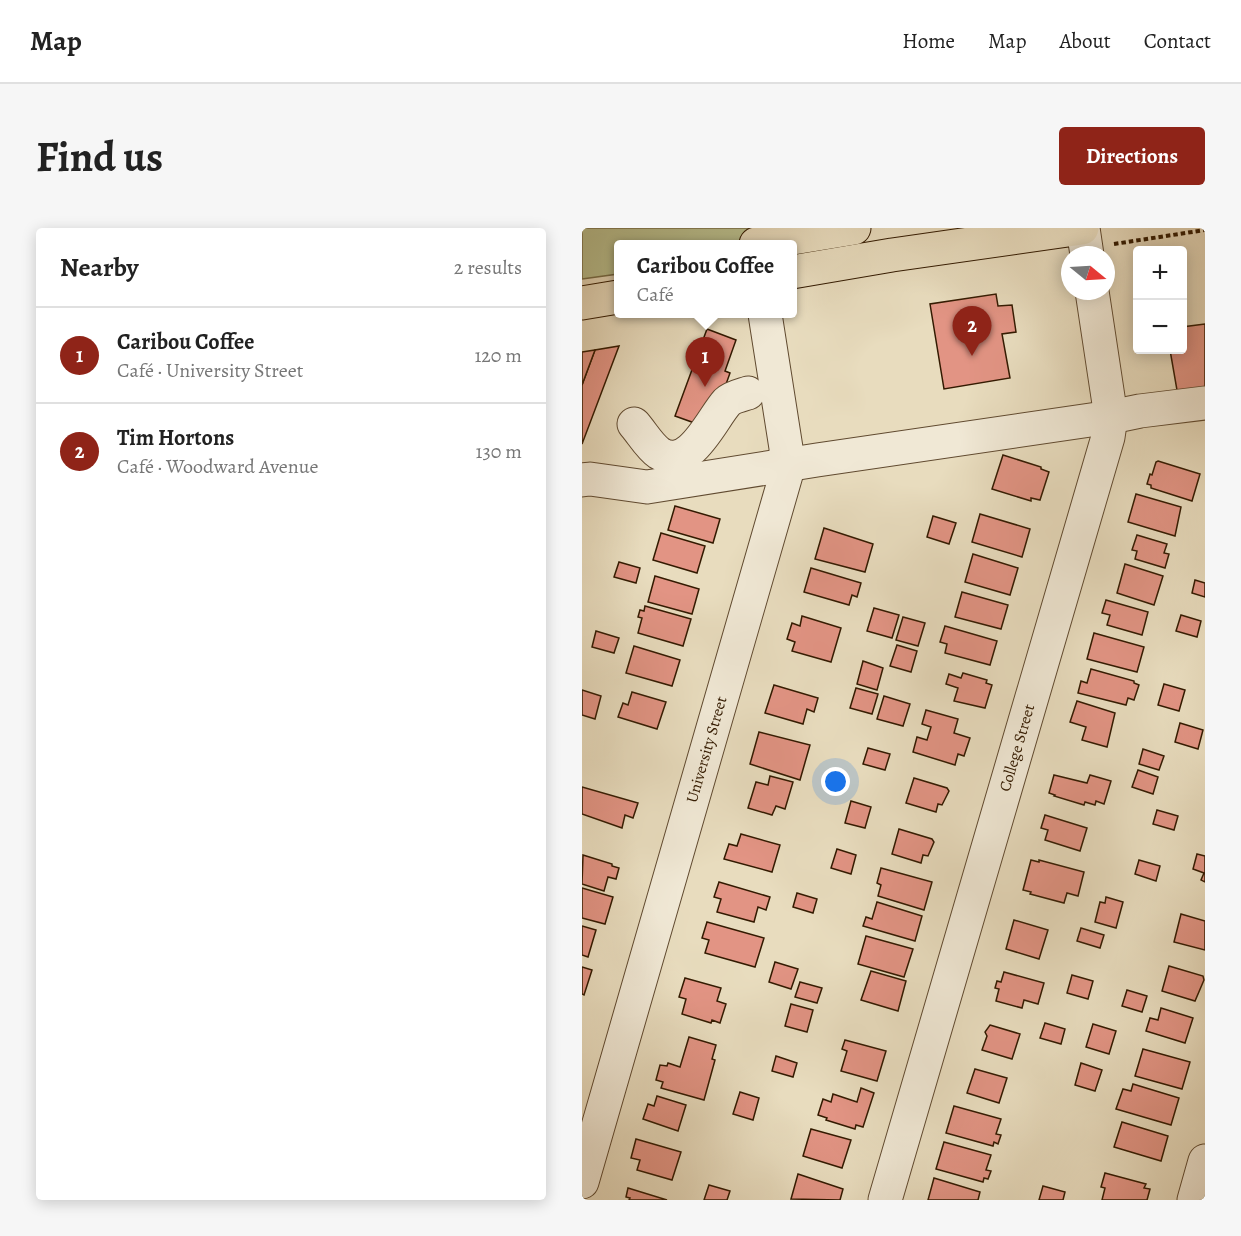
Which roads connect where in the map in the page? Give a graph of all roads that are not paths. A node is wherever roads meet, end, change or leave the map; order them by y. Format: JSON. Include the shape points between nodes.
{"nodes":[{"id":1,"x":854,"y":228,"type":"edge"},
{"id":2,"x":1083,"y":228,"type":"edge"},
{"id":3,"x":780,"y":240,"type":"edge"},
{"id":4,"x":1086,"y":246,"type":"edge"},
{"id":5,"x":797,"y":271,"type":"edge"},
{"id":6,"x":614,"y":298,"type":"edge"},
{"id":7,"x":1093,"y":300,"type":"edge"},
{"id":8,"x":582,"y":303,"type":"edge"},
{"id":9,"x":766,"y":318,"type":"edge"},
{"id":10,"x":748,"y":393,"type":"dead end"},
{"id":11,"x":1205,"y":403,"type":"edge"},
{"id":12,"x":1111,"y":417,"type":"junction"},
{"id":13,"x":634,"y":424,"type":"dead end"},
{"id":14,"x":787,"y":464,"type":"junction"},
{"id":15,"x":582,"y":480,"type":"edge"},
{"id":16,"x":1205,"y":1161,"type":"edge"},
{"id":17,"x":582,"y":1182,"type":"edge"},
{"id":18,"x":885,"y":1200,"type":"edge"},
{"id":19,"x":1194,"y":1200,"type":"edge"}],
"edges":[{"from":1,"to":3,"type":"main road"},
{"from":2,"to":4,"type":"street"},
{"from":2,"to":5,"type":"main road"},
{"from":6,"to":8,"type":"main road"},
{"from":7,"to":12,"type":"street","name":"College Street"},
{"from":9,"to":14,"type":"street","name":"University Street"},
{"from":10,"to":13,"type":"street","via":[[729,400],[695,446],[682,454],[670,457],[659,453]]},
{"from":11,"to":12,"type":"street"},
{"from":12,"to":14,"type":"street"},
{"from":12,"to":18,"type":"street","name":"College Street"},
{"from":14,"to":15,"type":"street","via":[[647,487]]},
{"from":14,"to":17,"type":"street","name":"University Street"},
{"from":16,"to":19,"type":"street"}]}
